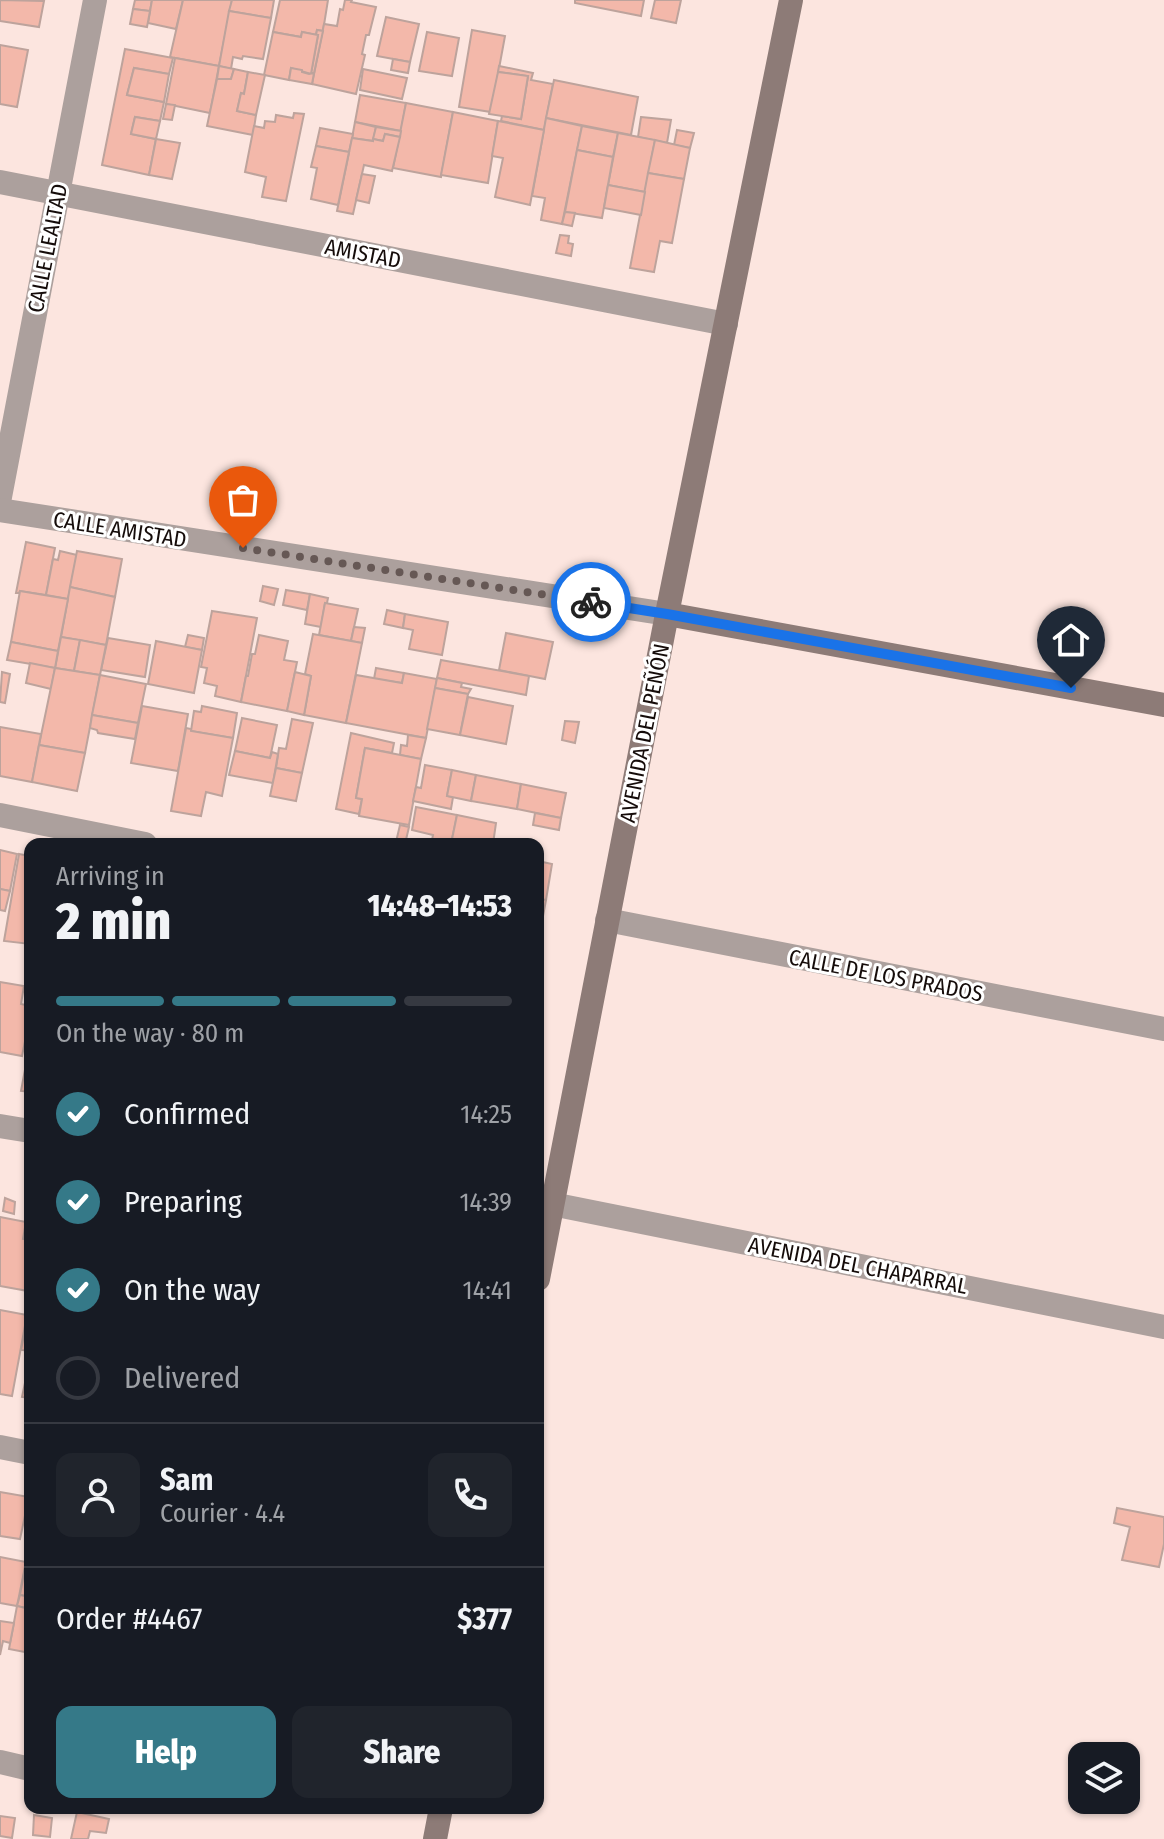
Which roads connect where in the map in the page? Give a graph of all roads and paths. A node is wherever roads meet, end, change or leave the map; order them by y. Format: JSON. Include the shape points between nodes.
{"nodes":[{"id":1,"x":95,"y":0,"type":"edge"},
{"id":2,"x":791,"y":0,"type":"edge"},
{"id":3,"x":0,"y":182,"type":"edge"},
{"id":4,"x":57,"y":194,"type":"junction"},
{"id":5,"x":726,"y":324,"type":"junction"},
{"id":6,"x":0,"y":497,"type":"edge"},
{"id":7,"x":0,"y":510,"type":"edge"},
{"id":8,"x":667,"y":614,"type":"junction"},
{"id":9,"x":1164,"y":705,"type":"edge"},
{"id":10,"x":0,"y":815,"type":"edge"},
{"id":11,"x":115,"y":838,"type":"edge"},
{"id":12,"x":607,"y":920,"type":"junction"},
{"id":13,"x":1164,"y":1029,"type":"edge"},
{"id":14,"x":0,"y":1126,"type":"edge"},
{"id":15,"x":24,"y":1130,"type":"edge"},
{"id":16,"x":552,"y":1204,"type":"junction"},
{"id":17,"x":544,"y":1247,"type":"edge"},
{"id":18,"x":1164,"y":1327,"type":"edge"},
{"id":19,"x":0,"y":1447,"type":"edge"},
{"id":20,"x":24,"y":1452,"type":"edge"},
{"id":21,"x":0,"y":1762,"type":"edge"},
{"id":22,"x":24,"y":1768,"type":"edge"},
{"id":23,"x":440,"y":1814,"type":"edge"},
{"id":24,"x":435,"y":1839,"type":"edge"}],
"edges":[{"from":1,"to":4,"type":"street","name":"CALLE LEALTAD"},
{"from":2,"to":5,"type":"street","name":"AVENIDA DEL PEÑÓN"},
{"from":3,"to":4,"type":"street","name":"AMISTAD"},
{"from":4,"to":5,"type":"street","name":"AMISTAD"},
{"from":4,"to":6,"type":"street","name":"CALLE LEALTAD"},
{"from":5,"to":8,"type":"street","name":"AVENIDA DEL PEÑÓN"},
{"from":7,"to":8,"type":"street","name":"CALLE AMISTAD"},
{"from":8,"to":9,"type":"street"},
{"from":8,"to":12,"type":"street","name":"AVENIDA DEL PEÑÓN"},
{"from":10,"to":11,"type":"street"},
{"from":12,"to":13,"type":"street","name":"CALLE DE LOS PRADOS"},
{"from":12,"to":16,"type":"street","name":"AVENIDA DEL PEÑÓN"},
{"from":14,"to":15,"type":"street"},
{"from":16,"to":17,"type":"street","name":"AVENIDA DEL PEÑÓN"},
{"from":16,"to":18,"type":"street","name":"AVENIDA DEL CHAPARRAL"},
{"from":19,"to":20,"type":"street"},
{"from":21,"to":22,"type":"street"},
{"from":23,"to":24,"type":"street"}]}
